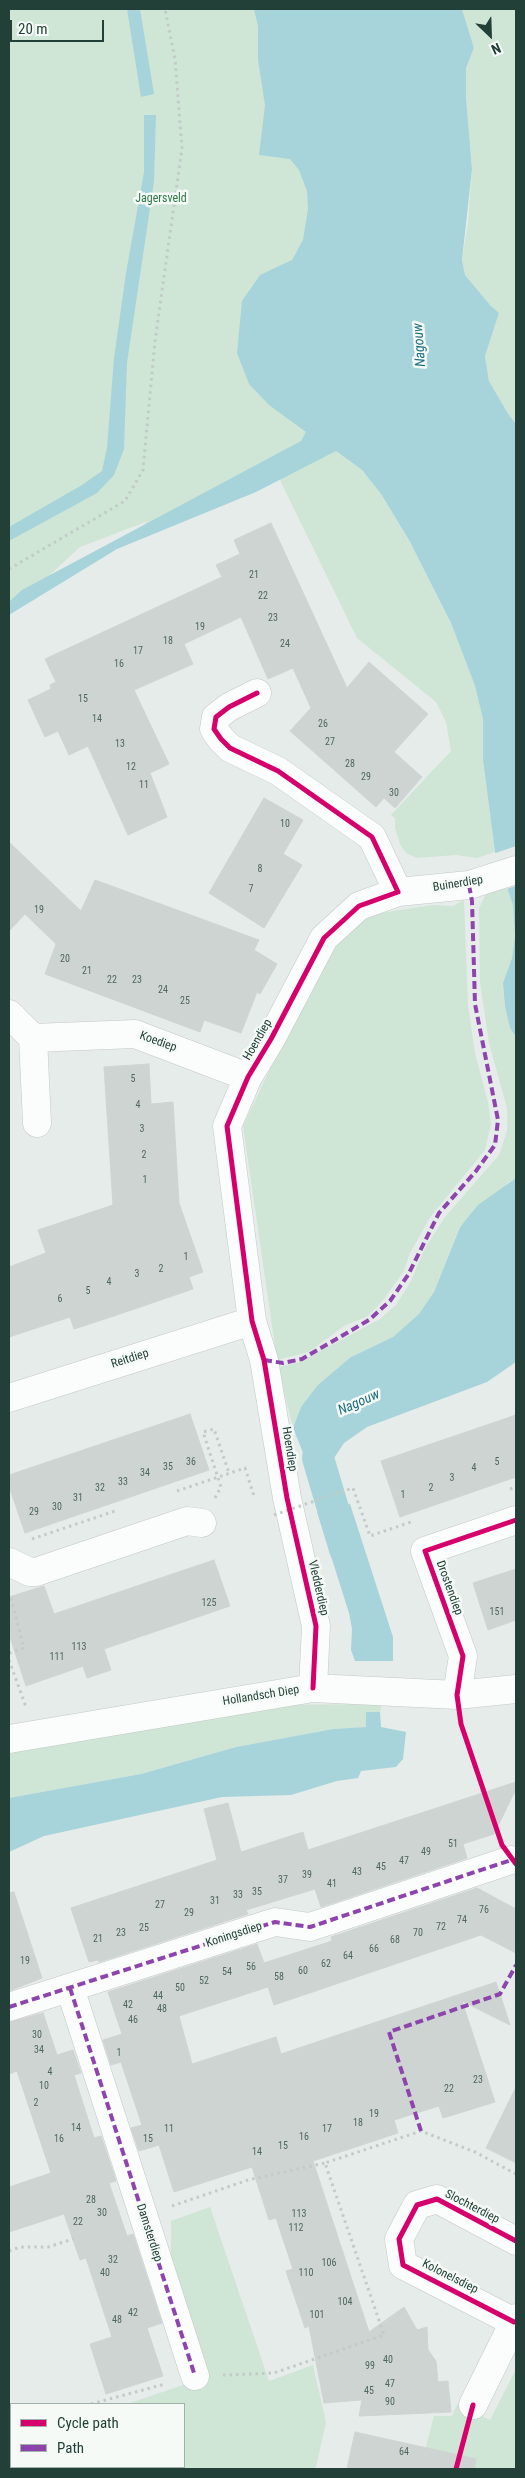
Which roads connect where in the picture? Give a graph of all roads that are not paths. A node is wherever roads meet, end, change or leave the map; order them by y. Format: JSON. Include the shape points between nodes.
{"nodes":[{"id":1,"x":257,"y":693,"type":"dead end"},
{"id":2,"x":516,"y":870,"type":"edge"},
{"id":3,"x":398,"y":892,"type":"junction"},
{"id":4,"x":9,"y":1014,"type":"edge"},
{"id":5,"x":33,"y":1038,"type":"junction"},
{"id":6,"x":248,"y":1077,"type":"junction"},
{"id":7,"x":38,"y":1123,"type":"dead end"},
{"id":8,"x":252,"y":1321,"type":"junction"},
{"id":9,"x":9,"y":1398,"type":"edge"},
{"id":10,"x":516,"y":1520,"type":"edge"},
{"id":11,"x":202,"y":1523,"type":"dead end"},
{"id":12,"x":300,"y":1553,"type":"joint"},
{"id":13,"x":9,"y":1562,"type":"edge"},
{"id":14,"x":312,"y":1688,"type":"junction"},
{"id":15,"x":516,"y":1688,"type":"edge"},
{"id":16,"x":457,"y":1695,"type":"junction"},
{"id":17,"x":9,"y":1739,"type":"edge"},
{"id":18,"x":511,"y":1860,"type":"dead end"},
{"id":19,"x":70,"y":1988,"type":"junction"},
{"id":20,"x":9,"y":2008,"type":"edge"},
{"id":21,"x":417,"y":2205,"type":"joint"},
{"id":22,"x":516,"y":2241,"type":"edge"},
{"id":23,"x":515,"y":2320,"type":"edge"},
{"id":24,"x":195,"y":2376,"type":"road end"},
{"id":25,"x":473,"y":2405,"type":"dead end"}],
"edges":[{"from":1,"to":3,"type":"street","via":[[216,717],[214,729],[221,739],[230,748],[278,771],[372,836]]},
{"from":2,"to":3,"type":"street","name":"Buinerdiep","via":[[485,881]]},
{"from":3,"to":6,"type":"street","name":"Hoendiep","via":[[359,906],[324,938]]},
{"from":4,"to":5,"type":"street"},
{"from":5,"to":6,"type":"street","name":"Koediep","via":[[135,1034]]},
{"from":5,"to":7,"type":"street"},
{"from":6,"to":8,"type":"street","name":"Hoendiep","via":[[226,1126]]},
{"from":8,"to":9,"type":"street","name":"Reitdiep"},
{"from":8,"to":12,"type":"street","name":"Hoendiep","via":[[264,1360]]},
{"from":10,"to":16,"type":"street","name":"Drostendiep","via":[[425,1551],[462,1656]]},
{"from":11,"to":13,"type":"street","via":[[187,1521],[36,1572]]},
{"from":12,"to":14,"type":"street","name":"Vledderdiep","via":[[316,1626]]},
{"from":14,"to":16,"type":"street","name":"Hollandsch Diep"},
{"from":14,"to":17,"type":"street","name":"Hollandsch Diep"},
{"from":15,"to":16,"type":"street","name":"Hollandsch Diep"},
{"from":18,"to":19,"type":"street","name":"Koningsdiep","via":[[310,1927],[275,1922]]},
{"from":19,"to":20,"type":"street","name":"Koningsdiep"},
{"from":19,"to":24,"type":"street","name":"Damsterdiep"},
{"from":21,"to":22,"type":"street","name":"Slochterdiep","via":[[437,2199]]},
{"from":21,"to":23,"type":"street","name":"Kolonelsdiep","via":[[398,2239],[404,2265]]},
{"from":23,"to":25,"type":"street","name":"Kolonelsdiep"}]}
